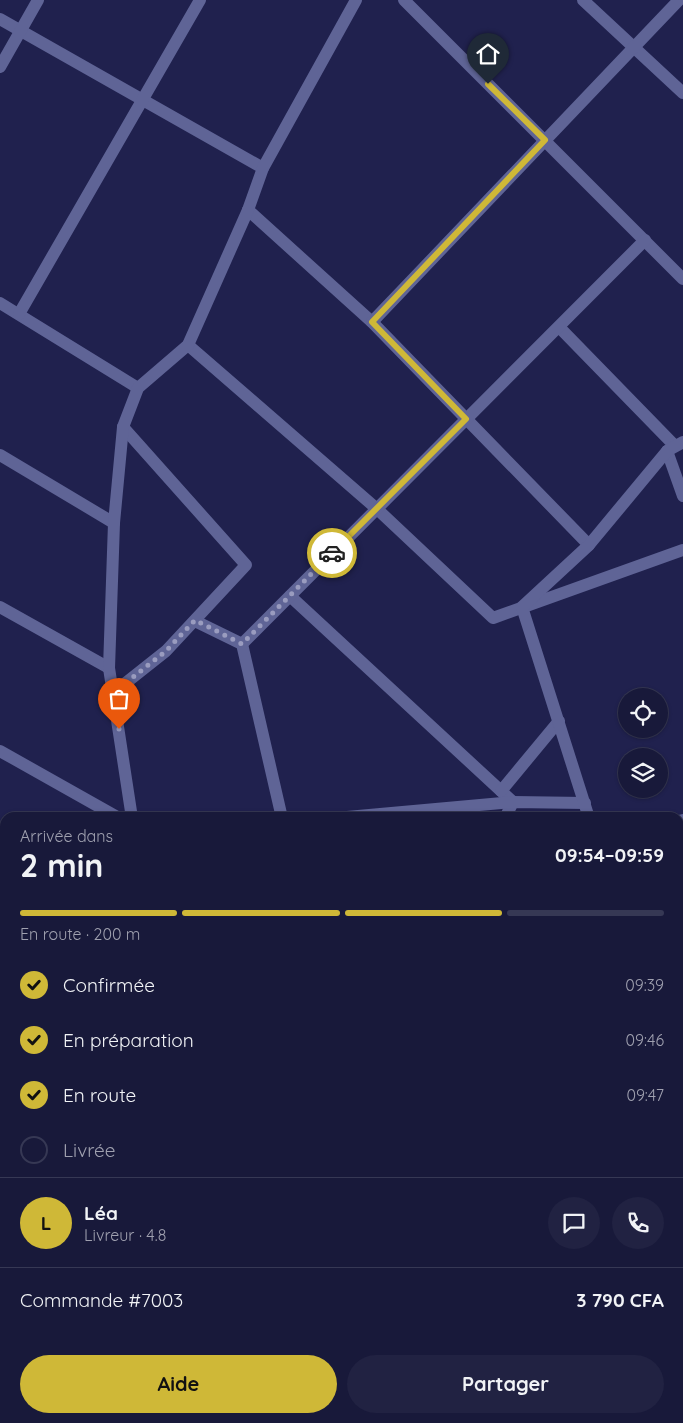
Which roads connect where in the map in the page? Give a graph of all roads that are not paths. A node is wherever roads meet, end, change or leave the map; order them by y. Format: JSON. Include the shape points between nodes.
{"nodes":[{"id":1,"x":38,"y":0,"type":"edge"},
{"id":2,"x":200,"y":0,"type":"edge"},
{"id":3,"x":356,"y":0,"type":"edge"},
{"id":4,"x":404,"y":0,"type":"edge"},
{"id":5,"x":584,"y":0,"type":"edge"},
{"id":6,"x":679,"y":0,"type":"edge"},
{"id":7,"x":0,"y":18,"type":"edge"},
{"id":8,"x":21,"y":30,"type":"junction"},
{"id":9,"x":634,"y":47,"type":"junction"},
{"id":10,"x":0,"y":67,"type":"edge"},
{"id":11,"x":683,"y":93,"type":"edge"},
{"id":12,"x":142,"y":100,"type":"junction"},
{"id":13,"x":545,"y":140,"type":"junction"},
{"id":14,"x":263,"y":168,"type":"junction"},
{"id":15,"x":248,"y":210,"type":"junction"},
{"id":16,"x":645,"y":240,"type":"junction"},
{"id":17,"x":683,"y":279,"type":"edge"},
{"id":18,"x":0,"y":303,"type":"edge"},
{"id":19,"x":19,"y":314,"type":"junction"},
{"id":20,"x":372,"y":322,"type":"junction"},
{"id":21,"x":558,"y":326,"type":"junction"},
{"id":22,"x":188,"y":344,"type":"junction"},
{"id":23,"x":138,"y":388,"type":"junction"},
{"id":24,"x":466,"y":419,"type":"junction"},
{"id":25,"x":123,"y":427,"type":"junction"},
{"id":26,"x":675,"y":446,"type":"edge"},
{"id":27,"x":0,"y":455,"type":"edge"},
{"id":28,"x":683,"y":496,"type":"edge"},
{"id":29,"x":377,"y":509,"type":"junction"},
{"id":30,"x":114,"y":523,"type":"junction"},
{"id":31,"x":589,"y":545,"type":"junction"},
{"id":32,"x":683,"y":550,"type":"edge"},
{"id":33,"x":290,"y":596,"type":"junction"},
{"id":34,"x":0,"y":607,"type":"edge"},
{"id":35,"x":522,"y":607,"type":"junction"},
{"id":36,"x":195,"y":620,"type":"junction"},
{"id":37,"x":242,"y":644,"type":"junction"},
{"id":38,"x":109,"y":668,"type":"junction"},
{"id":39,"x":113,"y":693,"type":"junction"},
{"id":40,"x":558,"y":721,"type":"junction"},
{"id":41,"x":0,"y":751,"type":"edge"},
{"id":42,"x":501,"y":791,"type":"junction"},
{"id":43,"x":513,"y":802,"type":"junction"},
{"id":44,"x":585,"y":803,"type":"junction"},
{"id":45,"x":108,"y":812,"type":"edge"},
{"id":46,"x":131,"y":812,"type":"edge"},
{"id":47,"x":281,"y":812,"type":"edge"},
{"id":48,"x":402,"y":812,"type":"edge"},
{"id":49,"x":508,"y":812,"type":"edge"},
{"id":50,"x":587,"y":812,"type":"edge"}],
"edges":[{"from":1,"to":8,"type":"street"},
{"from":2,"to":12,"type":"street"},
{"from":3,"to":14,"type":"street"},
{"from":4,"to":13,"type":"street"},
{"from":5,"to":9,"type":"street"},
{"from":6,"to":9,"type":"street"},
{"from":7,"to":8,"type":"street"},
{"from":8,"to":10,"type":"street"},
{"from":8,"to":12,"type":"street"},
{"from":9,"to":11,"type":"street"},
{"from":9,"to":13,"type":"street"},
{"from":12,"to":14,"type":"street"},
{"from":12,"to":19,"type":"street"},
{"from":13,"to":16,"type":"street"},
{"from":13,"to":20,"type":"street"},
{"from":14,"to":15,"type":"street"},
{"from":15,"to":20,"type":"street"},
{"from":15,"to":22,"type":"street"},
{"from":16,"to":17,"type":"street"},
{"from":16,"to":21,"type":"street"},
{"from":18,"to":19,"type":"street"},
{"from":19,"to":23,"type":"street"},
{"from":20,"to":24,"type":"street"},
{"from":21,"to":24,"type":"street"},
{"from":21,"to":26,"type":"street"},
{"from":22,"to":23,"type":"street"},
{"from":22,"to":29,"type":"street"},
{"from":23,"to":25,"type":"street"},
{"from":24,"to":29,"type":"street"},
{"from":24,"to":31,"type":"street"},
{"from":25,"to":30,"type":"street"},
{"from":25,"to":36,"type":"street","via":[[246,565]]},
{"from":26,"to":28,"type":"street"},
{"from":26,"to":31,"type":"street"},
{"from":27,"to":30,"type":"street"},
{"from":29,"to":33,"type":"street"},
{"from":29,"to":35,"type":"street","via":[[494,618]]},
{"from":30,"to":38,"type":"street"},
{"from":31,"to":35,"type":"street"},
{"from":32,"to":35,"type":"street"},
{"from":33,"to":37,"type":"street"},
{"from":33,"to":42,"type":"street"},
{"from":34,"to":38,"type":"street"},
{"from":35,"to":40,"type":"street"},
{"from":36,"to":37,"type":"street"},
{"from":36,"to":39,"type":"street","via":[[166,651]]},
{"from":37,"to":47,"type":"street"},
{"from":38,"to":39,"type":"street"},
{"from":39,"to":46,"type":"street"},
{"from":40,"to":42,"type":"street"},
{"from":40,"to":44,"type":"street"},
{"from":41,"to":45,"type":"street"},
{"from":42,"to":43,"type":"street"},
{"from":43,"to":44,"type":"street"},
{"from":43,"to":48,"type":"street"},
{"from":43,"to":49,"type":"street"},
{"from":44,"to":50,"type":"street"}]}
